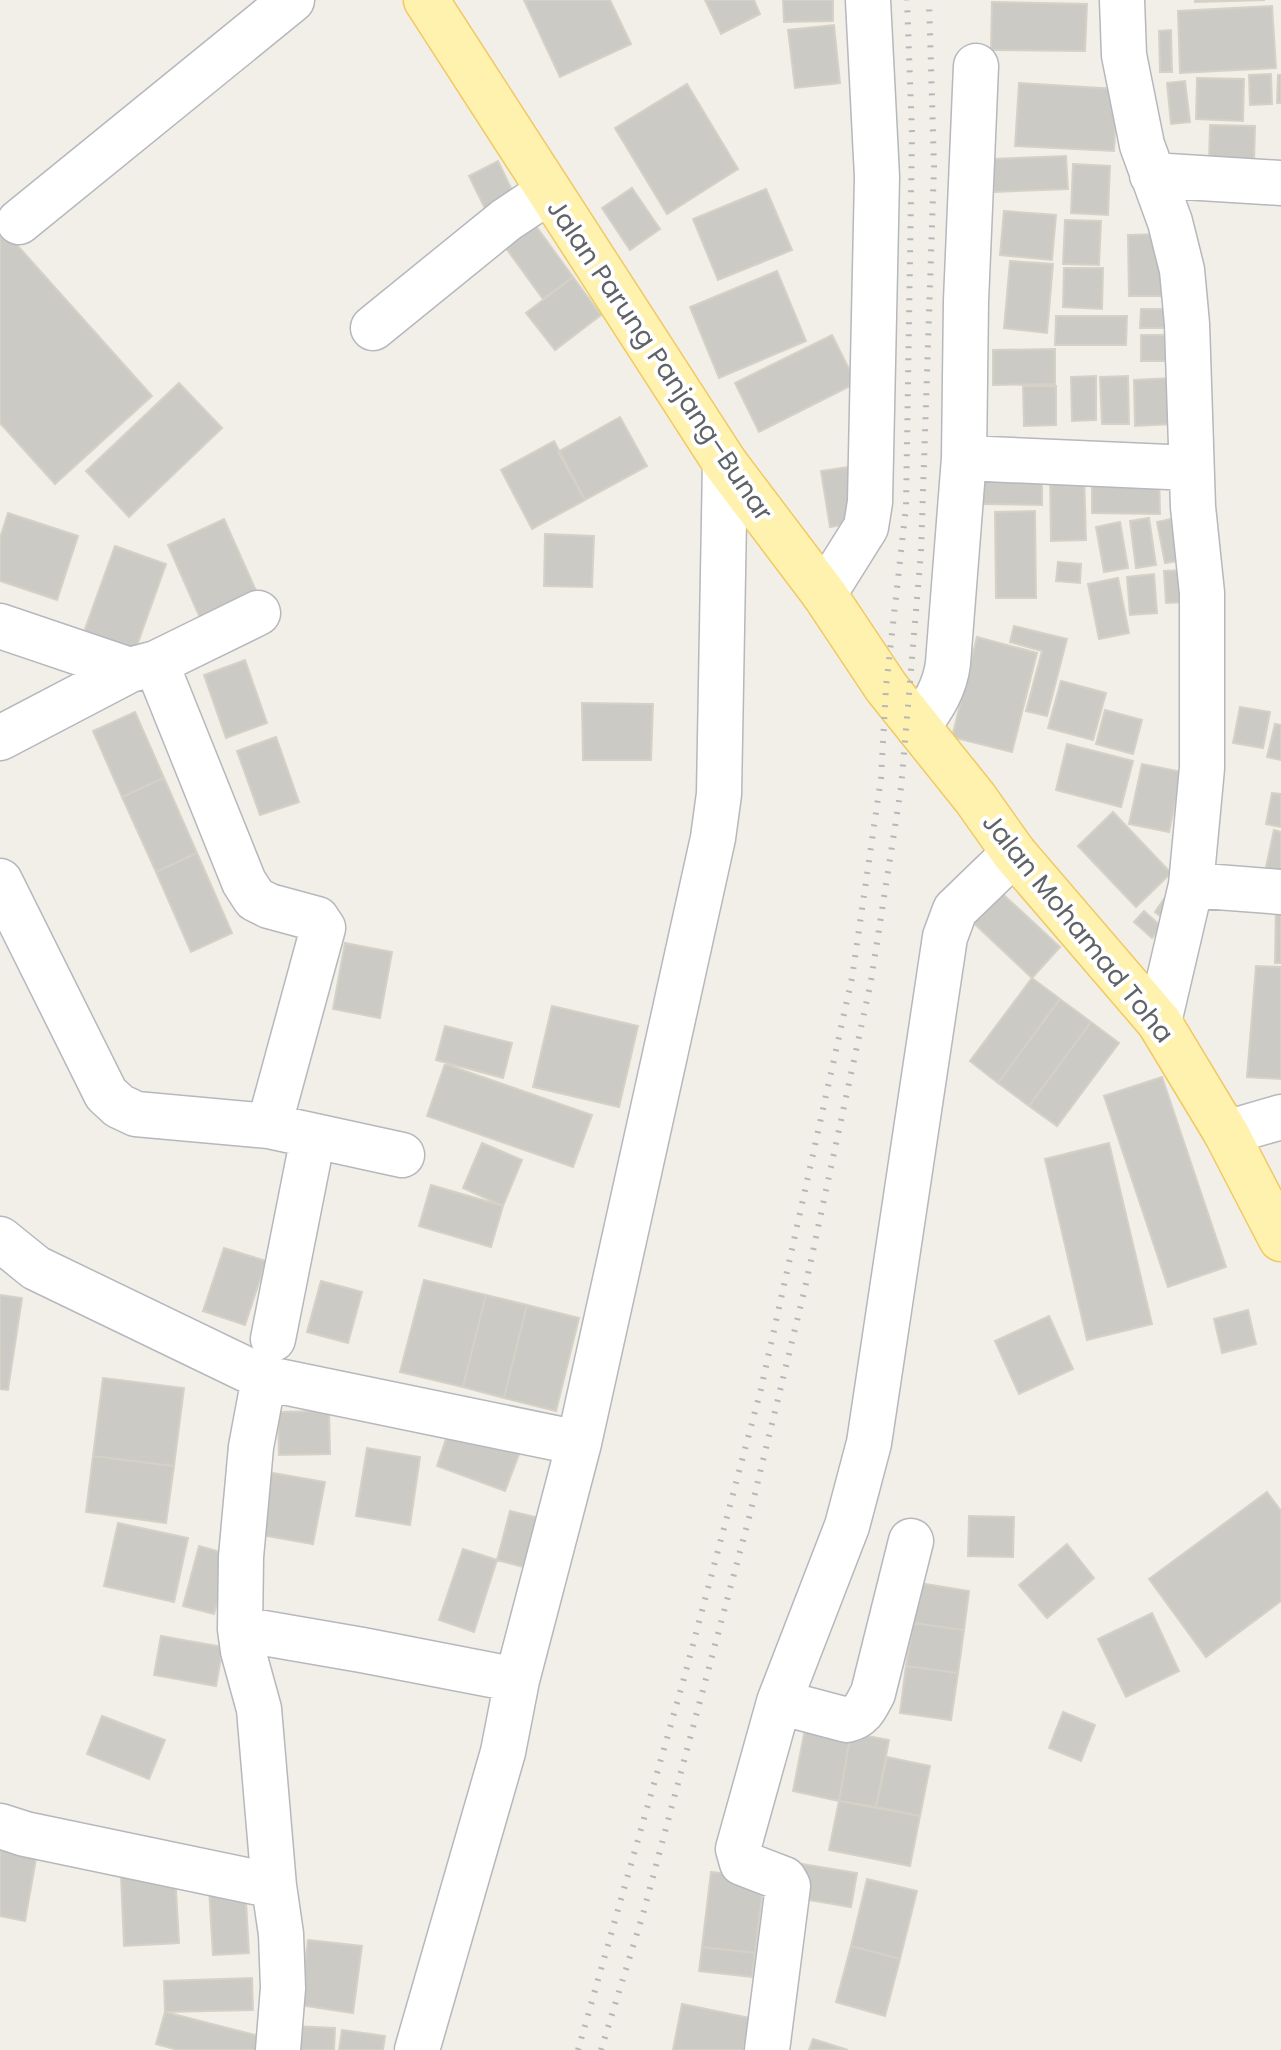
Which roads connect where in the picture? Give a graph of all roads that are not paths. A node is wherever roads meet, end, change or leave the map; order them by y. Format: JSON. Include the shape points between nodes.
{"nodes":[{"id":1,"x":292,"y":0,"type":"edge"},
{"id":2,"x":426,"y":0,"type":"edge"},
{"id":3,"x":868,"y":0,"type":"edge"},
{"id":4,"x":1122,"y":0,"type":"edge"},
{"id":5,"x":976,"y":66,"type":"dead end"},
{"id":6,"x":1152,"y":175,"type":"junction"},
{"id":7,"x":1281,"y":183,"type":"edge"},
{"id":8,"x":548,"y":192,"type":"junction"},
{"id":9,"x":19,"y":222,"type":"dead end"},
{"id":10,"x":373,"y":328,"type":"dead end"},
{"id":11,"x":964,"y":458,"type":"junction"},
{"id":12,"x":725,"y":463,"type":"junction"},
{"id":13,"x":1191,"y":468,"type":"junction"},
{"id":14,"x":824,"y":594,"type":"junction"},
{"id":15,"x":258,"y":613,"type":"dead end"},
{"id":16,"x":0,"y":626,"type":"edge"},
{"id":17,"x":143,"y":666,"type":"junction"},
{"id":18,"x":912,"y":720,"type":"junction"},
{"id":19,"x":0,"y":738,"type":"edge"},
{"id":20,"x":1014,"y":853,"type":"junction"},
{"id":21,"x":0,"y":881,"type":"edge"},
{"id":22,"x":1191,"y":885,"type":"junction"},
{"id":23,"x":1281,"y":892,"type":"edge"},
{"id":24,"x":1159,"y":1022,"type":"junction"},
{"id":25,"x":1281,"y":1117,"type":"edge"},
{"id":26,"x":269,"y":1126,"type":"junction"},
{"id":27,"x":1226,"y":1133,"type":"junction"},
{"id":28,"x":313,"y":1137,"type":"junction"},
{"id":29,"x":402,"y":1155,"type":"dead end"},
{"id":30,"x":0,"y":1239,"type":"edge"},
{"id":31,"x":1281,"y":1239,"type":"edge"},
{"id":32,"x":268,"y":1358,"type":"junction"},
{"id":33,"x":579,"y":1443,"type":"junction"},
{"id":34,"x":911,"y":1541,"type":"dead end"},
{"id":35,"x":240,"y":1629,"type":"junction"},
{"id":36,"x":517,"y":1680,"type":"junction"},
{"id":37,"x":779,"y":1702,"type":"junction"},
{"id":38,"x":0,"y":1826,"type":"edge"},
{"id":39,"x":274,"y":1886,"type":"junction"},
{"id":40,"x":278,"y":2050,"type":"edge"},
{"id":41,"x":417,"y":2050,"type":"edge"},
{"id":42,"x":767,"y":2050,"type":"edge"}],
"edges":[{"from":1,"to":9,"type":"street"},
{"from":2,"to":8,"type":"main road","name":"Jalan Parung Panjang–Bunar"},
{"from":3,"to":14,"type":"street","via":[[877,177],[870,502],[866,527]]},
{"from":4,"to":6,"type":"street","via":[[1124,55]]},
{"from":5,"to":11,"type":"street"},
{"from":6,"to":7,"type":"street"},
{"from":6,"to":13,"type":"street","via":[[1182,270]]},
{"from":8,"to":10,"type":"street"},
{"from":8,"to":12,"type":"main road","name":"Jalan Parung Panjang–Bunar"},
{"from":11,"to":13,"type":"street"},
{"from":11,"to":18,"type":"street","via":[[946,680]]},
{"from":12,"to":14,"type":"main road","name":"Jalan Parung Panjang–Bunar"},
{"from":12,"to":33,"type":"street","via":[[719,794],[713,838]]},
{"from":13,"to":22,"type":"street","via":[[1202,593],[1203,702]]},
{"from":14,"to":18,"type":"main road","name":"Jalan Parung Panjang–Bunar"},
{"from":15,"to":17,"type":"street"},
{"from":16,"to":17,"type":"street"},
{"from":17,"to":19,"type":"street"},
{"from":17,"to":26,"type":"street","via":[[255,899],[317,919],[323,928]]},
{"from":18,"to":20,"type":"main road","name":"Jalan Mohamad Toha"},
{"from":20,"to":24,"type":"main road","name":"Jalan Mohamad Toha"},
{"from":20,"to":37,"type":"street","via":[[955,910],[945,937],[869,1443],[847,1526]]},
{"from":21,"to":26,"type":"street","via":[[106,1094],[119,1106],[136,1114]]},
{"from":22,"to":23,"type":"street"},
{"from":22,"to":24,"type":"street"},
{"from":24,"to":27,"type":"main road","name":"Jalan Mohamad Toha"},
{"from":25,"to":27,"type":"street"},
{"from":26,"to":28,"type":"street"},
{"from":27,"to":31,"type":"main road","name":"Jalan Mohamad Toha"},
{"from":28,"to":29,"type":"street"},
{"from":28,"to":32,"type":"street"},
{"from":30,"to":32,"type":"street","via":[[36,1268]]},
{"from":32,"to":33,"type":"street"},
{"from":32,"to":35,"type":"street","via":[[251,1447]]},
{"from":33,"to":36,"type":"street"},
{"from":34,"to":37,"type":"street","via":[[864,1712],[847,1720]]},
{"from":35,"to":36,"type":"street"},
{"from":35,"to":39,"type":"street","via":[[259,1709]]},
{"from":36,"to":41,"type":"street","via":[[503,1752]]},
{"from":37,"to":42,"type":"street","via":[[738,1849],[742,1863],[784,1879],[788,1886]]},
{"from":38,"to":39,"type":"street"},
{"from":39,"to":40,"type":"street","via":[[283,1988]]}]}
